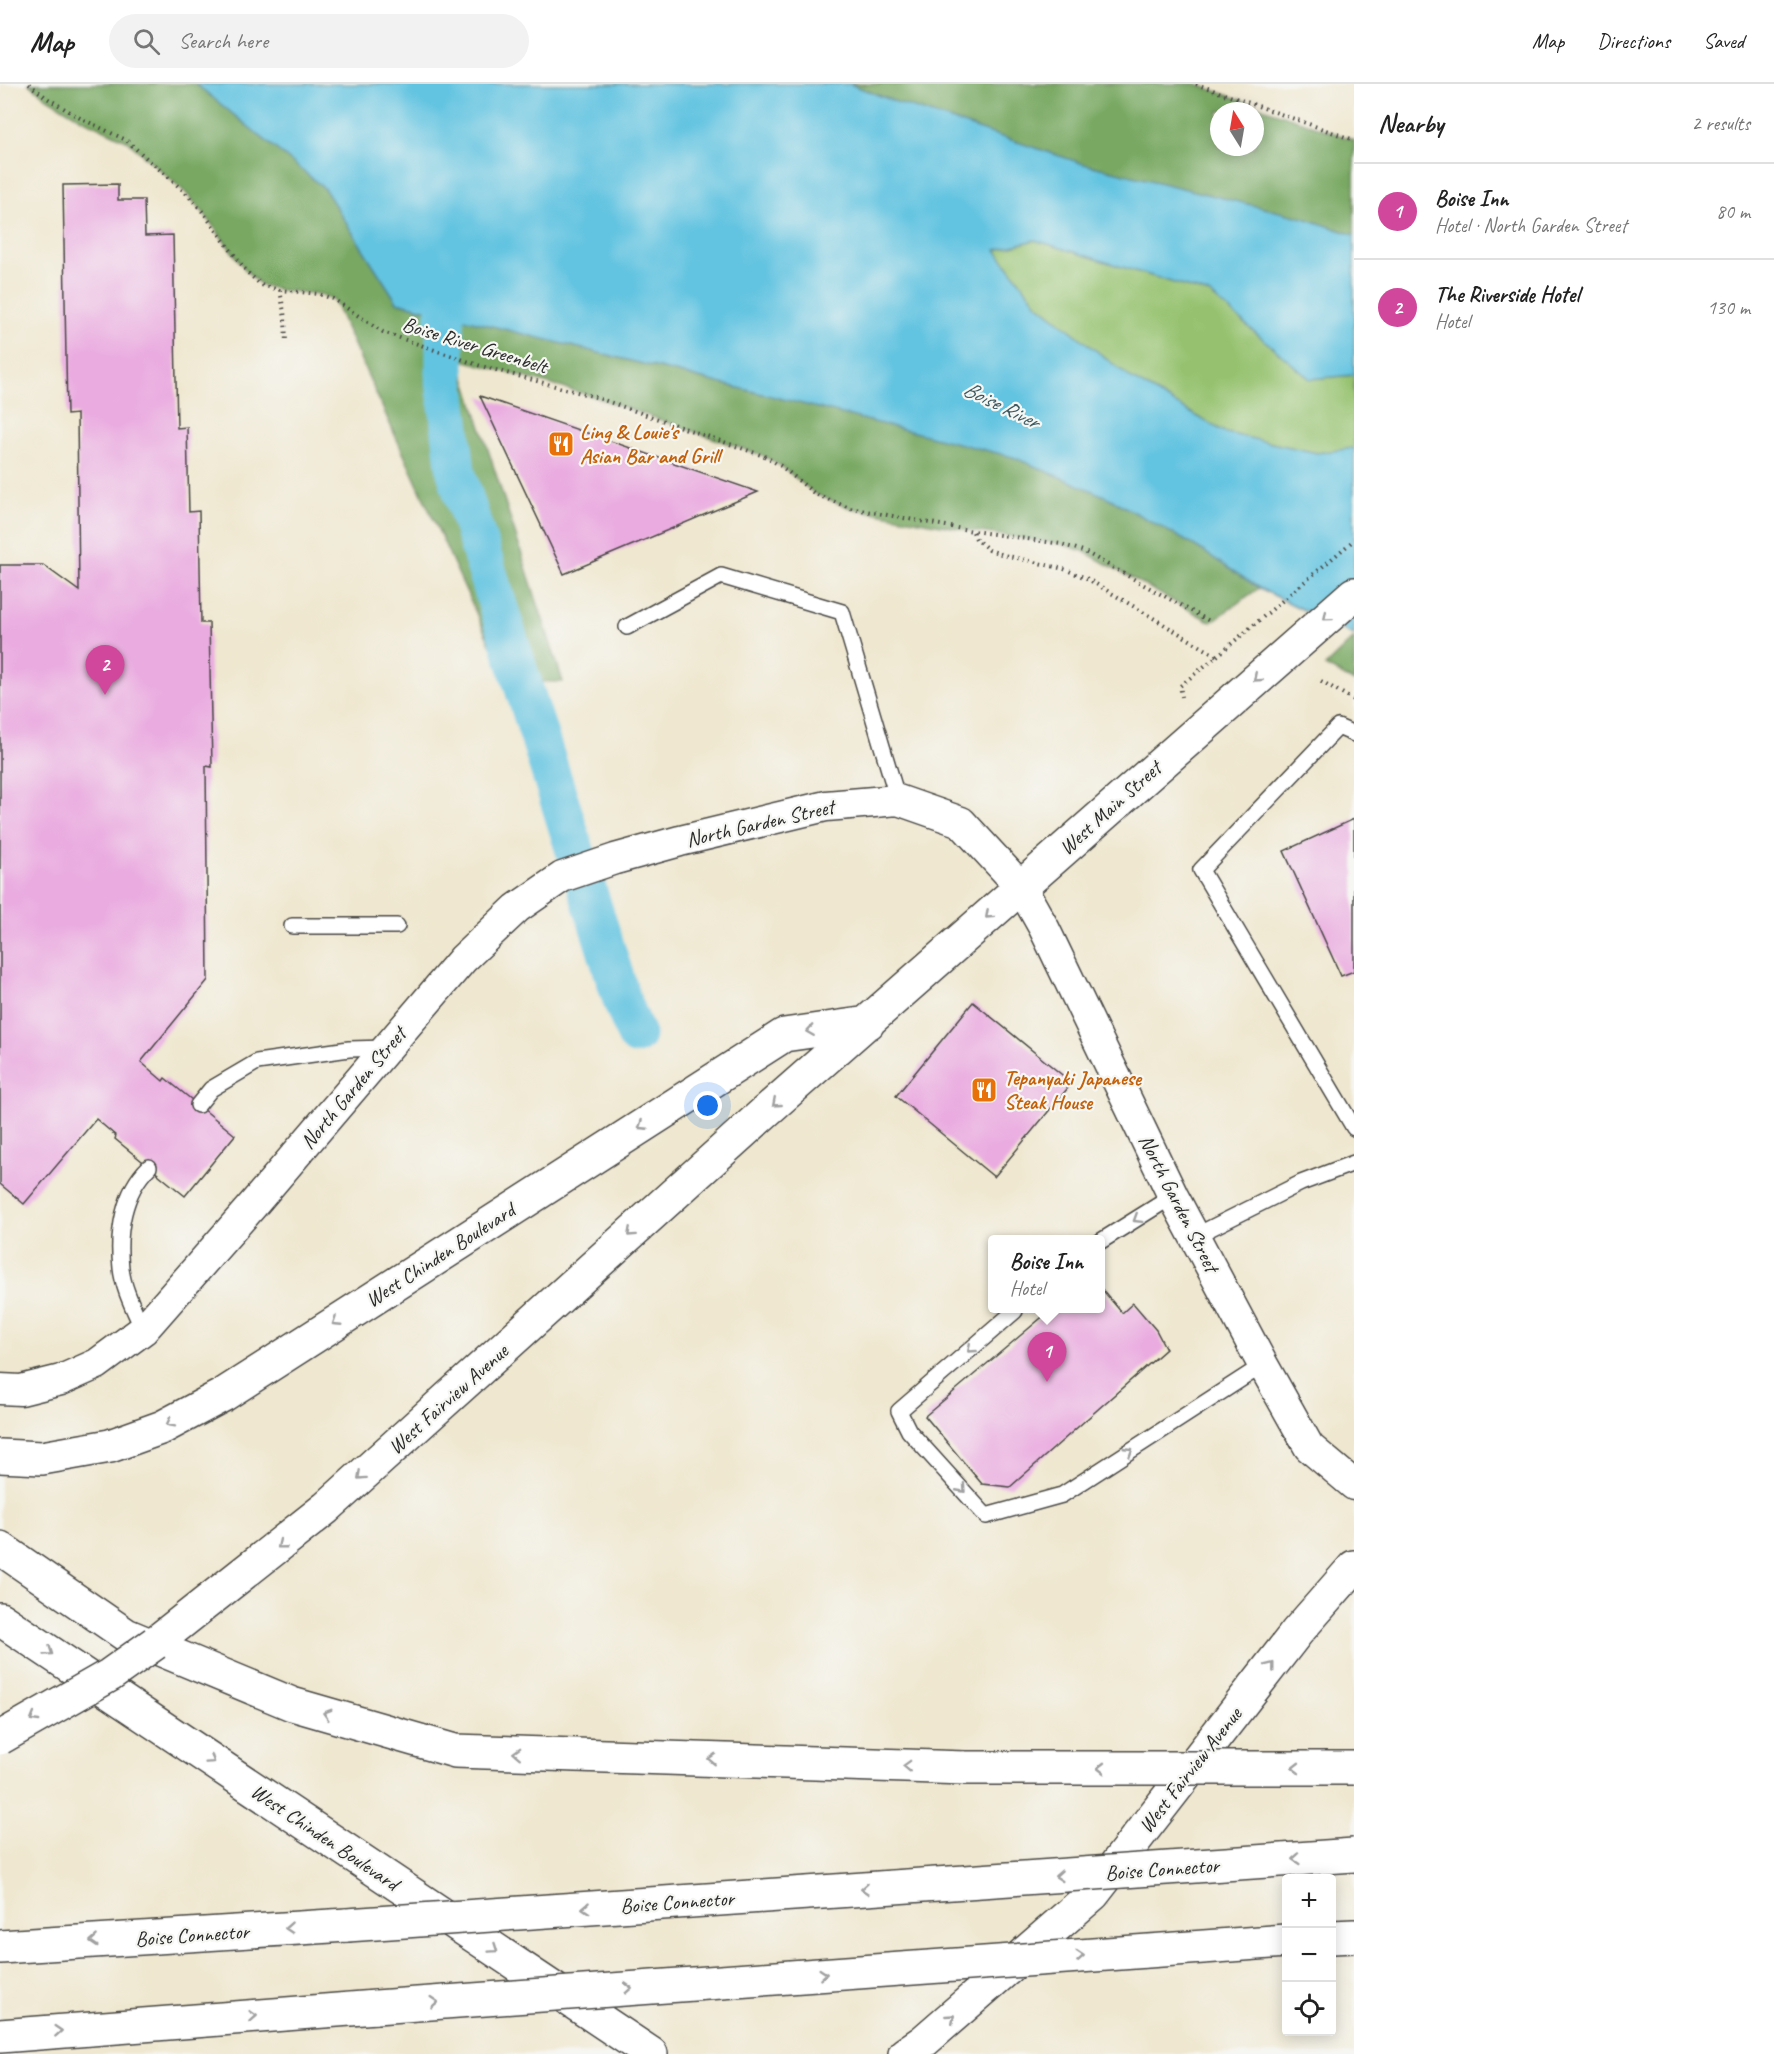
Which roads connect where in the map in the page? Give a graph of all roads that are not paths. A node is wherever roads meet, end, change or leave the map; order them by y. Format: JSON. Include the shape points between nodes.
{"nodes":[{"id":1,"x":1354,"y":594,"type":"edge"},
{"id":2,"x":627,"y":627,"type":"dead end"},
{"id":3,"x":1354,"y":734,"type":"edge"},
{"id":4,"x":898,"y":800,"type":"junction"},
{"id":5,"x":1021,"y":887,"type":"junction"},
{"id":6,"x":292,"y":926,"type":"dead end"},
{"id":7,"x":398,"y":926,"type":"dead end"},
{"id":8,"x":868,"y":1023,"type":"junction"},
{"id":9,"x":387,"y":1048,"type":"junction"},
{"id":10,"x":198,"y":1105,"type":"dead end"},
{"id":11,"x":1354,"y":1128,"type":"edge"},
{"id":12,"x":1354,"y":1163,"type":"edge"},
{"id":13,"x":149,"y":1167,"type":"dead end"},
{"id":14,"x":1173,"y":1196,"type":"junction"},
{"id":15,"x":1195,"y":1236,"type":"junction"},
{"id":16,"x":1105,"y":1238,"type":"edge"},
{"id":17,"x":1013,"y":1313,"type":"edge"},
{"id":18,"x":143,"y":1330,"type":"junction"},
{"id":19,"x":1263,"y":1365,"type":"junction"},
{"id":20,"x":0,"y":1389,"type":"edge"},
{"id":21,"x":0,"y":1456,"type":"edge"},
{"id":22,"x":1354,"y":1485,"type":"edge"},
{"id":23,"x":0,"y":1548,"type":"edge"},
{"id":24,"x":1354,"y":1567,"type":"edge"},
{"id":25,"x":0,"y":1619,"type":"edge"},
{"id":26,"x":0,"y":1738,"type":"edge"},
{"id":27,"x":1354,"y":1768,"type":"edge"},
{"id":28,"x":1354,"y":1856,"type":"edge"},
{"id":29,"x":1354,"y":1936,"type":"edge"},
{"id":30,"x":1336,"y":1937,"type":"edge"},
{"id":31,"x":1282,"y":1941,"type":"edge"},
{"id":32,"x":0,"y":1947,"type":"edge"},
{"id":33,"x":0,"y":2036,"type":"edge"},
{"id":34,"x":651,"y":2054,"type":"edge"},
{"id":35,"x":905,"y":2054,"type":"edge"}],
"edges":[{"from":1,"to":5,"type":"main road","name":"West Main Street","one_way":true},
{"from":2,"to":4,"type":"lane","via":[[721,576],[842,612]]},
{"from":3,"to":11,"type":"lane","via":[[1338,727],[1201,870]]},
{"from":4,"to":5,"type":"street","name":"North Garden Street","via":[[960,822]]},
{"from":4,"to":9,"type":"street","name":"North Garden Street","via":[[826,807],[615,859],[562,877],[516,908],[463,959]]},
{"from":5,"to":8,"type":"main road","name":"West Main Street","one_way":true},
{"from":5,"to":14,"type":"street","name":"North Garden Street"},
{"from":6,"to":7,"type":"lane"},
{"from":8,"to":21,"type":"main road","name":"West Chinden Boulevard","one_way":true,"via":[[784,1035],[233,1389],[163,1427],[110,1446],[42,1458]]},
{"from":8,"to":26,"type":"main road","name":"West Fairview Avenue","one_way":true,"bridge":true,"via":[[326,1508],[199,1610],[110,1675]]},
{"from":9,"to":10,"type":"lane","via":[[349,1049],[257,1062],[211,1089]]},
{"from":9,"to":18,"type":"street","name":"North Garden Street"},
{"from":12,"to":15,"type":"lane","via":[[1301,1182]]},
{"from":13,"to":18,"type":"lane","via":[[138,1177],[121,1221],[121,1269]]},
{"from":14,"to":15,"type":"street","name":"North Garden Street"},
{"from":14,"to":16,"type":"lane","one_way":true},
{"from":15,"to":19,"type":"street","name":"North Garden Street"},
{"from":17,"to":19,"type":"lane","one_way":true,"via":[[899,1411],[909,1431],[986,1516],[1062,1495]]},
{"from":18,"to":20,"type":"street","name":"North Garden Street","via":[[97,1364],[61,1380],[21,1390]]},
{"from":19,"to":22,"type":"street","name":"North Garden Street","via":[[1309,1447]]},
{"from":27,"to":23,"type":"main road","one_way":true,"bridge":true,"via":[[965,1768],[455,1751],[292,1704],[126,1635]]},
{"from":35,"to":24,"type":"main road","name":"West Fairview Avenue","one_way":true,"via":[[1093,1894],[1297,1632]]},
{"from":25,"to":34,"type":"main road","name":"West Chinden Boulevard","one_way":true},
{"from":28,"to":32,"type":"main road","name":"Boise Connector","one_way":true,"bridge":true},
{"from":29,"to":30,"type":"main road"},
{"from":33,"to":31,"type":"main road","one_way":true,"bridge":true}]}
